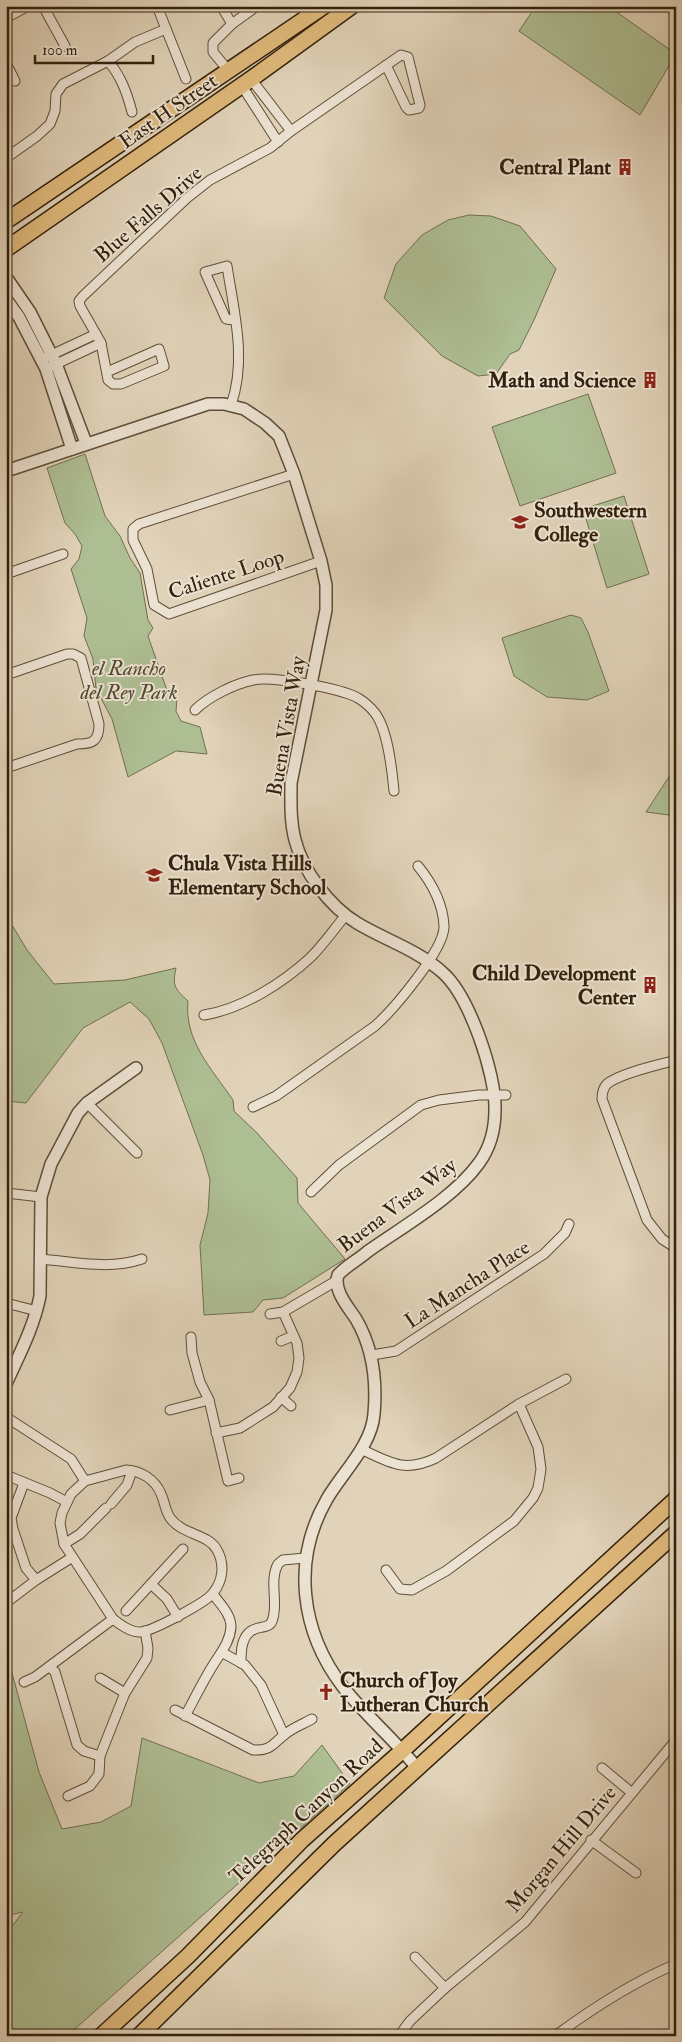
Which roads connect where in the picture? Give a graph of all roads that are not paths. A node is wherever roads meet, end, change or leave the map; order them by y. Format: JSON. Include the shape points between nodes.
{"nodes":[{"id":1,"x":28,"y":6,"type":"edge"},
{"id":2,"x":43,"y":6,"type":"edge"},
{"id":3,"x":157,"y":6,"type":"edge"},
{"id":4,"x":221,"y":6,"type":"edge"},
{"id":5,"x":257,"y":6,"type":"edge"},
{"id":6,"x":324,"y":6,"type":"edge"},
{"id":7,"x":352,"y":6,"type":"edge"},
{"id":8,"x":6,"y":18,"type":"edge"},
{"id":9,"x":232,"y":24,"type":"junction"},
{"id":10,"x":166,"y":29,"type":"junction"},
{"id":11,"x":65,"y":46,"type":"dead end"},
{"id":12,"x":108,"y":61,"type":"junction"},
{"id":13,"x":6,"y":64,"type":"edge"},
{"id":14,"x":386,"y":65,"type":"junction"},
{"id":15,"x":228,"y":70,"type":"junction"},
{"id":16,"x":186,"y":79,"type":"dead end"},
{"id":17,"x":15,"y":81,"type":"dead end"},
{"id":18,"x":246,"y":83,"type":"junction"},
{"id":19,"x":132,"y":112,"type":"dead end"},
{"id":20,"x":291,"y":130,"type":"junction"},
{"id":21,"x":278,"y":142,"type":"junction"},
{"id":22,"x":6,"y":158,"type":"edge"},
{"id":23,"x":6,"y":221,"type":"edge"},
{"id":24,"x":6,"y":249,"type":"edge"},
{"id":25,"x":6,"y":277,"type":"edge"},
{"id":26,"x":6,"y":299,"type":"edge"},
{"id":27,"x":235,"y":320,"type":"junction"},
{"id":28,"x":96,"y":334,"type":"junction"},
{"id":29,"x":101,"y":344,"type":"junction"},
{"id":30,"x":48,"y":362,"type":"junction"},
{"id":31,"x":107,"y":372,"type":"junction"},
{"id":32,"x":232,"y":405,"type":"junction"},
{"id":33,"x":86,"y":443,"type":"junction"},
{"id":34,"x":72,"y":449,"type":"junction"},
{"id":35,"x":6,"y":470,"type":"edge"},
{"id":36,"x":294,"y":474,"type":"junction"},
{"id":37,"x":63,"y":554,"type":"dead end"},
{"id":38,"x":321,"y":561,"type":"junction"},
{"id":39,"x":6,"y":574,"type":"edge"},
{"id":40,"x":6,"y":675,"type":"edge"},
{"id":41,"x":310,"y":686,"type":"junction"},
{"id":42,"x":195,"y":710,"type":"dead end"},
{"id":43,"x":6,"y":768,"type":"edge"},
{"id":44,"x":394,"y":791,"type":"dead end"},
{"id":45,"x":418,"y":866,"type":"dead end"},
{"id":46,"x":346,"y":915,"type":"junction"},
{"id":47,"x":428,"y":961,"type":"junction"},
{"id":48,"x":204,"y":1014,"type":"dead end"},
{"id":49,"x":676,"y":1060,"type":"edge"},
{"id":50,"x":136,"y":1068,"type":"dead end"},
{"id":51,"x":500,"y":1095,"type":"junction"},
{"id":52,"x":87,"y":1103,"type":"junction"},
{"id":53,"x":253,"y":1108,"type":"dead end"},
{"id":54,"x":137,"y":1153,"type":"dead end"},
{"id":55,"x":311,"y":1192,"type":"dead end"},
{"id":56,"x":6,"y":1193,"type":"edge"},
{"id":57,"x":41,"y":1198,"type":"junction"},
{"id":58,"x":569,"y":1224,"type":"dead end"},
{"id":59,"x":676,"y":1248,"type":"edge"},
{"id":60,"x":41,"y":1259,"type":"junction"},
{"id":61,"x":142,"y":1259,"type":"dead end"},
{"id":62,"x":336,"y":1281,"type":"junction"},
{"id":63,"x":6,"y":1303,"type":"edge"},
{"id":64,"x":37,"y":1312,"type":"junction"},
{"id":65,"x":283,"y":1312,"type":"junction"},
{"id":66,"x":270,"y":1314,"type":"dead end"},
{"id":67,"x":293,"y":1336,"type":"junction"},
{"id":68,"x":191,"y":1337,"type":"dead end"},
{"id":69,"x":281,"y":1340,"type":"dead end"},
{"id":70,"x":372,"y":1355,"type":"junction"},
{"id":71,"x":566,"y":1379,"type":"dead end"},
{"id":72,"x":6,"y":1384,"type":"edge"},
{"id":73,"x":281,"y":1397,"type":"junction"},
{"id":74,"x":209,"y":1400,"type":"junction"},
{"id":75,"x":519,"y":1404,"type":"junction"},
{"id":76,"x":292,"y":1406,"type":"dead end"},
{"id":77,"x":170,"y":1410,"type":"dead end"},
{"id":78,"x":6,"y":1418,"type":"edge"},
{"id":79,"x":216,"y":1433,"type":"junction"},
{"id":80,"x":361,"y":1449,"type":"junction"},
{"id":81,"x":132,"y":1471,"type":"junction"},
{"id":82,"x":6,"y":1475,"type":"edge"},
{"id":83,"x":239,"y":1478,"type":"dead end"},
{"id":84,"x":85,"y":1481,"type":"junction"},
{"id":85,"x":24,"y":1482,"type":"junction"},
{"id":86,"x":676,"y":1498,"type":"edge"},
{"id":87,"x":67,"y":1502,"type":"junction"},
{"id":88,"x":676,"y":1533,"type":"edge"},
{"id":89,"x":64,"y":1544,"type":"junction"},
{"id":90,"x":184,"y":1549,"type":"dead end"},
{"id":91,"x":71,"y":1558,"type":"junction"},
{"id":92,"x":305,"y":1558,"type":"junction"},
{"id":93,"x":386,"y":1570,"type":"dead end"},
{"id":94,"x":36,"y":1580,"type":"junction"},
{"id":95,"x":151,"y":1584,"type":"junction"},
{"id":96,"x":213,"y":1594,"type":"junction"},
{"id":97,"x":6,"y":1603,"type":"edge"},
{"id":98,"x":126,"y":1611,"type":"dead end"},
{"id":99,"x":178,"y":1617,"type":"junction"},
{"id":100,"x":113,"y":1619,"type":"junction"},
{"id":101,"x":145,"y":1632,"type":"junction"},
{"id":102,"x":223,"y":1653,"type":"junction"},
{"id":103,"x":241,"y":1663,"type":"junction"},
{"id":104,"x":50,"y":1666,"type":"junction"},
{"id":105,"x":100,"y":1678,"type":"dead end"},
{"id":106,"x":24,"y":1682,"type":"dead end"},
{"id":107,"x":125,"y":1693,"type":"junction"},
{"id":108,"x":175,"y":1710,"type":"dead end"},
{"id":109,"x":185,"y":1716,"type":"junction"},
{"id":110,"x":312,"y":1718,"type":"dead end"},
{"id":111,"x":284,"y":1735,"type":"junction"},
{"id":112,"x":675,"y":1742,"type":"edge"},
{"id":113,"x":403,"y":1750,"type":"junction"},
{"id":114,"x":100,"y":1756,"type":"junction"},
{"id":115,"x":417,"y":1768,"type":"junction"},
{"id":116,"x":602,"y":1768,"type":"dead end"},
{"id":117,"x":632,"y":1793,"type":"junction"},
{"id":118,"x":68,"y":1796,"type":"dead end"},
{"id":119,"x":592,"y":1840,"type":"junction"},
{"id":120,"x":636,"y":1873,"type":"dead end"},
{"id":121,"x":415,"y":1957,"type":"dead end"},
{"id":122,"x":676,"y":1964,"type":"edge"},
{"id":123,"x":445,"y":1988,"type":"junction"},
{"id":124,"x":101,"y":2036,"type":"edge"},
{"id":125,"x":139,"y":2036,"type":"edge"},
{"id":126,"x":400,"y":2036,"type":"edge"},
{"id":127,"x":555,"y":2036,"type":"edge"}],
"edges":[{"from":1,"to":8,"type":"street"},
{"from":2,"to":11,"type":"street"},
{"from":3,"to":10,"type":"street"},
{"from":4,"to":9,"type":"street"},
{"from":5,"to":9,"type":"street"},
{"from":6,"to":15,"type":"main road","name":"East H Street"},
{"from":7,"to":18,"type":"main road","name":"East H Street"},
{"from":9,"to":15,"type":"street","via":[[213,43],[213,52]]},
{"from":10,"to":12,"type":"street","via":[[135,42]]},
{"from":10,"to":16,"type":"street"},
{"from":12,"to":19,"type":"street","via":[[128,96]]},
{"from":12,"to":22,"type":"street","via":[[63,84],[56,94],[50,124]]},
{"from":13,"to":17,"type":"street"},
{"from":14,"to":14,"type":"street","name":"Blue Falls Drive","via":[[400,55],[408,57],[419,108],[409,110],[406,107]]},
{"from":14,"to":20,"type":"street","name":"Blue Falls Drive"},
{"from":15,"to":23,"type":"main road","name":"East H Street"},
{"from":18,"to":20,"type":"street"},
{"from":18,"to":21,"type":"street"},
{"from":18,"to":24,"type":"main road","name":"East H Street"},
{"from":20,"to":21,"type":"street","name":"Blue Falls Drive"},
{"from":21,"to":28,"type":"street","name":"Blue Falls Drive","via":[[210,180],[187,198],[82,296],[80,306]]},
{"from":25,"to":30,"type":"street","via":[[30,312]]},
{"from":26,"to":30,"type":"street"},
{"from":27,"to":27,"type":"street","via":[[226,319],[205,272],[228,266]]},
{"from":27,"to":32,"type":"street","via":[[239,357]]},
{"from":28,"to":29,"type":"street","name":"Blue Falls Drive"},
{"from":28,"to":30,"type":"street"},
{"from":29,"to":30,"type":"street"},
{"from":29,"to":31,"type":"street","name":"Blue Falls Drive"},
{"from":30,"to":33,"type":"street"},
{"from":30,"to":34,"type":"street"},
{"from":31,"to":31,"type":"street","via":[[159,349],[164,366],[121,384],[108,380]]},
{"from":32,"to":33,"type":"street","name":"Buena Vista Way","via":[[200,406]]},
{"from":32,"to":36,"type":"street","name":"Buena Vista Way","via":[[250,412],[279,436]]},
{"from":33,"to":34,"type":"street","name":"Buena Vista Way"},
{"from":34,"to":35,"type":"street","name":"Buena Vista Way"},
{"from":36,"to":38,"type":"street","name":"Buena Vista Way"},
{"from":36,"to":38,"type":"street","name":"Caliente Loop","via":[[139,524],[133,529],[133,540],[147,569],[154,605],[169,614]]},
{"from":37,"to":39,"type":"street"},
{"from":38,"to":41,"type":"street","name":"Buena Vista Way","via":[[326,585],[326,610]]},
{"from":40,"to":43,"type":"street","via":[[67,654],[81,658],[99,724],[99,733],[89,744],[77,744]]},
{"from":41,"to":42,"type":"street","via":[[253,680],[212,696]]},
{"from":41,"to":44,"type":"street","via":[[358,698],[374,712],[388,747]]},
{"from":41,"to":46,"type":"street","name":"Buena Vista Way","via":[[291,783],[290,808],[295,840],[312,876]]},
{"from":45,"to":47,"type":"street","via":[[434,891],[444,926],[442,938]]},
{"from":46,"to":47,"type":"street","name":"Buena Vista Way"},
{"from":46,"to":48,"type":"street","via":[[310,957],[287,976],[249,1001]]},
{"from":47,"to":51,"type":"street","name":"Buena Vista Way","via":[[443,972],[461,996]]},
{"from":47,"to":53,"type":"street","via":[[390,1012],[375,1026],[276,1096]]},
{"from":49,"to":59,"type":"street","via":[[615,1079],[605,1085],[602,1092],[647,1220],[662,1239]]},
{"from":50,"to":52,"type":"street"},
{"from":51,"to":55,"type":"street","via":[[443,1099],[421,1105],[339,1165]]},
{"from":51,"to":62,"type":"street","name":"Buena Vista Way","via":[[492,1134],[484,1156],[472,1172],[458,1187],[341,1272]]},
{"from":52,"to":54,"type":"street"},
{"from":52,"to":57,"type":"street","via":[[65,1136]]},
{"from":56,"to":57,"type":"street"},
{"from":57,"to":60,"type":"street"},
{"from":58,"to":70,"type":"street","name":"La Mancha Place","via":[[565,1233],[543,1255],[396,1351]]},
{"from":60,"to":61,"type":"street","via":[[108,1266]]},
{"from":60,"to":64,"type":"street"},
{"from":62,"to":65,"type":"street"},
{"from":62,"to":70,"type":"street","name":"Buena Vista Way"},
{"from":63,"to":64,"type":"street"},
{"from":64,"to":72,"type":"street"},
{"from":65,"to":66,"type":"street"},
{"from":65,"to":67,"type":"street"},
{"from":67,"to":69,"type":"street"},
{"from":67,"to":73,"type":"street","via":[[299,1358],[297,1372],[290,1388]]},
{"from":68,"to":74,"type":"street","via":[[200,1382]]},
{"from":70,"to":80,"type":"street","name":"Buena Vista Way","via":[[374,1416]]},
{"from":71,"to":75,"type":"street"},
{"from":73,"to":76,"type":"street"},
{"from":73,"to":79,"type":"street","via":[[273,1407],[240,1428]]},
{"from":74,"to":77,"type":"street"},
{"from":74,"to":79,"type":"street"},
{"from":75,"to":80,"type":"street","via":[[423,1464],[394,1465]]},
{"from":75,"to":93,"type":"street","via":[[538,1447],[541,1469],[533,1498],[514,1521],[446,1571],[412,1590],[400,1589]]},
{"from":78,"to":84,"type":"street","via":[[71,1459]]},
{"from":79,"to":83,"type":"street","via":[[228,1481]]},
{"from":80,"to":92,"type":"street","name":"Buena Vista Way","via":[[326,1500]]},
{"from":81,"to":84,"type":"street"},
{"from":81,"to":89,"type":"street","via":[[127,1485],[108,1506],[80,1534]]},
{"from":81,"to":96,"type":"street","via":[[151,1478],[161,1492],[171,1519],[182,1530],[207,1539],[217,1549],[223,1567]]},
{"from":82,"to":85,"type":"street"},
{"from":84,"to":87,"type":"street"},
{"from":85,"to":87,"type":"street"},
{"from":85,"to":94,"type":"street","via":[[11,1518],[26,1568]]},
{"from":86,"to":113,"type":"main road","name":"Telegraph Canyon Road"},
{"from":87,"to":89,"type":"street","via":[[60,1523]]},
{"from":88,"to":115,"type":"main road","name":"Telegraph Canyon Road"},
{"from":89,"to":91,"type":"street"},
{"from":90,"to":95,"type":"street"},
{"from":91,"to":94,"type":"street"},
{"from":91,"to":100,"type":"street"},
{"from":92,"to":103,"type":"street","via":[[283,1560],[278,1564],[273,1619],[268,1626],[252,1631],[242,1642]]},
{"from":92,"to":113,"type":"street","name":"Buena Vista Way","via":[[305,1602],[332,1672]]},
{"from":94,"to":97,"type":"street"},
{"from":95,"to":98,"type":"street"},
{"from":95,"to":99,"type":"street","via":[[167,1599]]},
{"from":96,"to":99,"type":"street"},
{"from":96,"to":102,"type":"street","via":[[230,1622]]},
{"from":99,"to":101,"type":"street"},
{"from":100,"to":101,"type":"street","via":[[122,1627]]},
{"from":100,"to":104,"type":"street"},
{"from":101,"to":107,"type":"street","via":[[147,1658]]},
{"from":102,"to":103,"type":"street"},
{"from":102,"to":109,"type":"street"},
{"from":103,"to":111,"type":"street","via":[[261,1685]]},
{"from":104,"to":106,"type":"street"},
{"from":104,"to":114,"type":"street","via":[[55,1672],[77,1745]]},
{"from":105,"to":107,"type":"street"},
{"from":107,"to":114,"type":"street"},
{"from":108,"to":109,"type":"street"},
{"from":109,"to":111,"type":"street","via":[[253,1750],[276,1744]]},
{"from":110,"to":111,"type":"street"},
{"from":112,"to":117,"type":"street","name":"Morgan Hill Drive"},
{"from":113,"to":115,"type":"street","name":"Buena Vista Way"},
{"from":113,"to":124,"type":"main road","name":"Telegraph Canyon Road","via":[[302,1840],[188,1956]]},
{"from":114,"to":118,"type":"street","via":[[99,1774],[90,1786]]},
{"from":115,"to":125,"type":"main road","name":"Telegraph Canyon Road","via":[[334,1844]]},
{"from":116,"to":117,"type":"street"},
{"from":117,"to":119,"type":"street","name":"Morgan Hill Drive"},
{"from":119,"to":120,"type":"street"},
{"from":119,"to":123,"type":"street","name":"Morgan Hill Drive","via":[[524,1922]]},
{"from":121,"to":123,"type":"street"},
{"from":122,"to":127,"type":"street","via":[[619,1994]]},
{"from":123,"to":126,"type":"street","name":"Morgan Hill Drive","via":[[410,2021]]}]}
